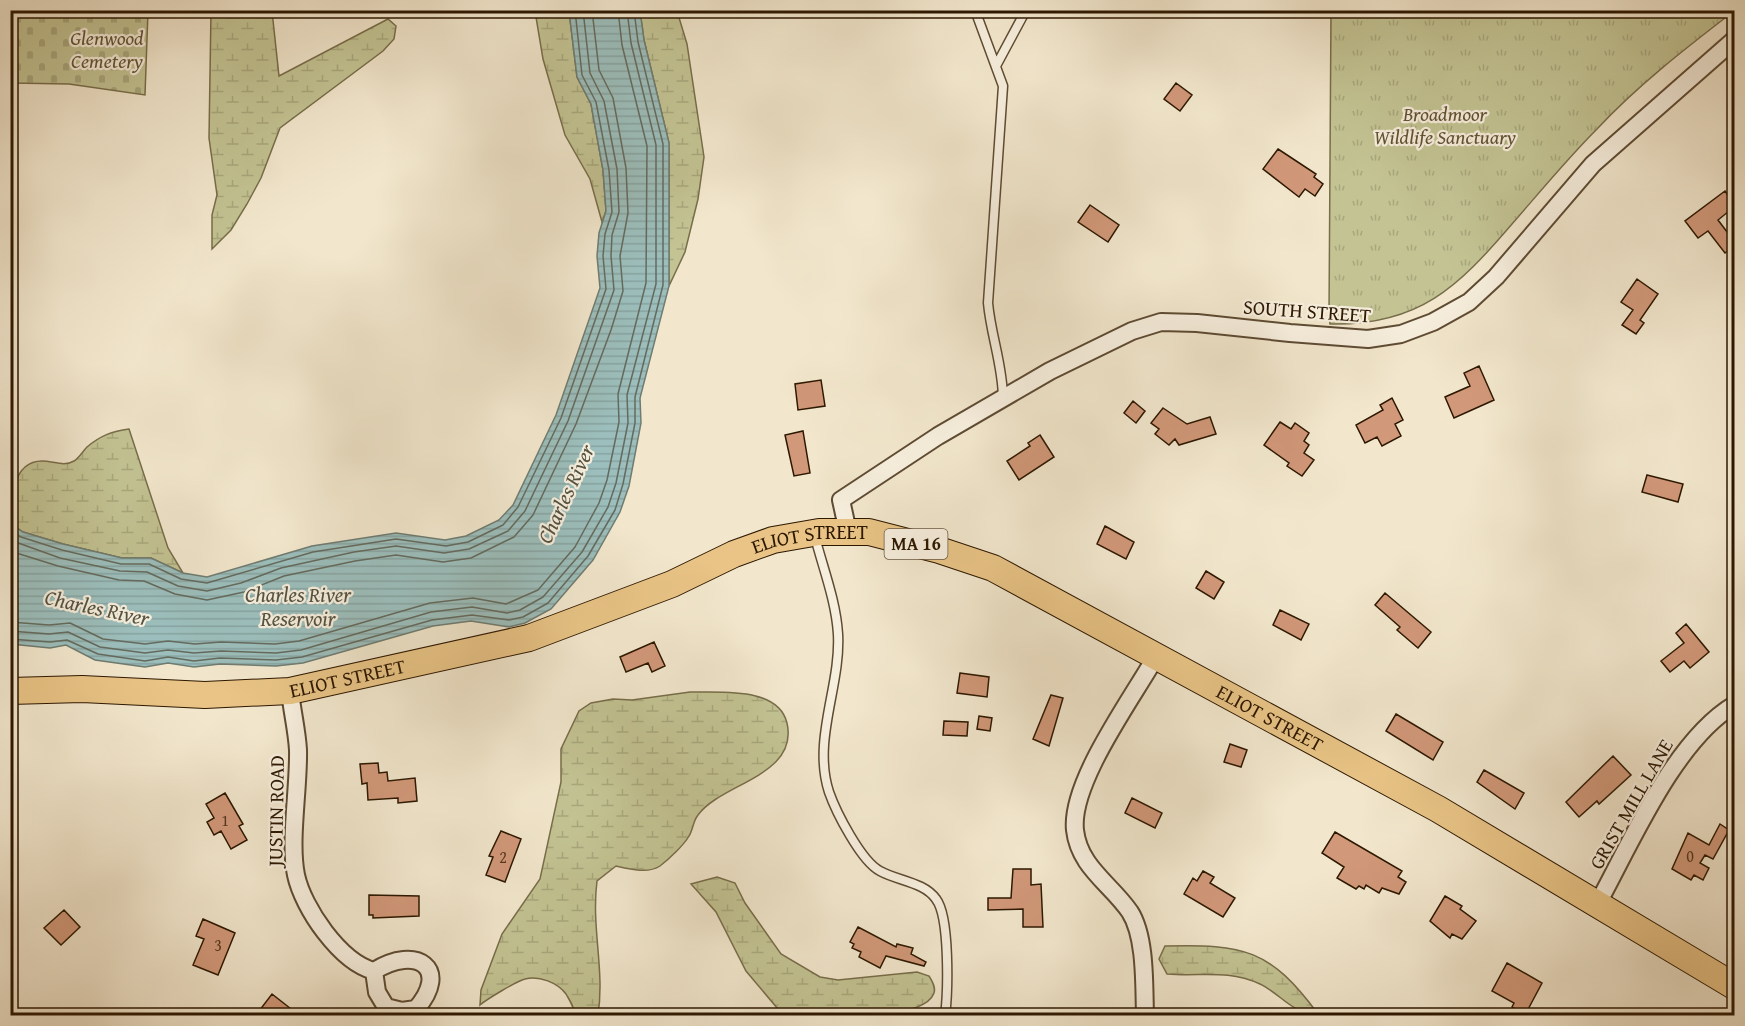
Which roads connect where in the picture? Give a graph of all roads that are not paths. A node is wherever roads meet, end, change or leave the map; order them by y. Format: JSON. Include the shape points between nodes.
{"nodes":[{"id":1,"x":975,"y":10,"type":"edge"},
{"id":2,"x":1026,"y":10,"type":"edge"},
{"id":3,"x":1734,"y":40,"type":"edge"},
{"id":4,"x":996,"y":66,"type":"junction"},
{"id":5,"x":1003,"y":401,"type":"junction"},
{"id":6,"x":848,"y":532,"type":"junction"},
{"id":7,"x":814,"y":533,"type":"junction"},
{"id":8,"x":1155,"y":658,"type":"junction"},
{"id":9,"x":10,"y":691,"type":"edge"},
{"id":10,"x":290,"y":691,"type":"junction"},
{"id":11,"x":1734,"y":705,"type":"edge"},
{"id":12,"x":1597,"y":904,"type":"junction"},
{"id":13,"x":374,"y":971,"type":"dead end"},
{"id":14,"x":1734,"y":986,"type":"edge"},
{"id":15,"x":945,"y":1016,"type":"edge"},
{"id":16,"x":1145,"y":1016,"type":"edge"}],
"edges":[{"from":1,"to":4,"type":"lane"},
{"from":2,"to":4,"type":"lane"},
{"from":3,"to":5,"type":"street","name":"SOUTH STREET","via":[[1593,164],[1496,277],[1469,302],[1432,322],[1401,334],[1368,339],[1161,322],[1102,344]]},
{"from":4,"to":5,"type":"lane","via":[[1003,86],[988,303],[1003,372]]},
{"from":5,"to":6,"type":"street","name":"SOUTH STREET","via":[[938,436],[841,500]]},
{"from":6,"to":7,"type":"main road","name":"ELIOT STREET","number":"MA 16"},
{"from":6,"to":8,"type":"main road","name":"ELIOT STREET","number":"MA 16","via":[[879,535],[993,568]]},
{"from":7,"to":10,"type":"main road","name":"ELIOT STREET","number":"MA 16","via":[[773,540],[734,554],[672,584],[529,638]]},
{"from":7,"to":15,"type":"lane","via":[[838,635],[825,740],[829,791],[841,819],[866,858],[879,870],[927,889],[937,900],[943,916],[948,994]]},
{"from":8,"to":12,"type":"main road","name":"ELIOT STREET","number":"MA 16","via":[[1438,809]]},
{"from":8,"to":16,"type":"street","via":[[1088,773],[1077,801],[1075,830],[1083,857],[1130,912],[1136,925],[1143,965]]},
{"from":9,"to":10,"type":"main road","name":"ELIOT STREET","number":"MA 16","via":[[82,689],[205,695]]},
{"from":10,"to":13,"type":"street","name":"JUSTIN ROAD","via":[[298,750],[295,874],[306,902],[331,940],[361,968]]},
{"from":11,"to":12,"type":"street","name":"GRIST MILL LANE","via":[[1701,731],[1679,759]]},
{"from":12,"to":14,"type":"main road","name":"ELIOT STREET","number":"MA 16"}]}
